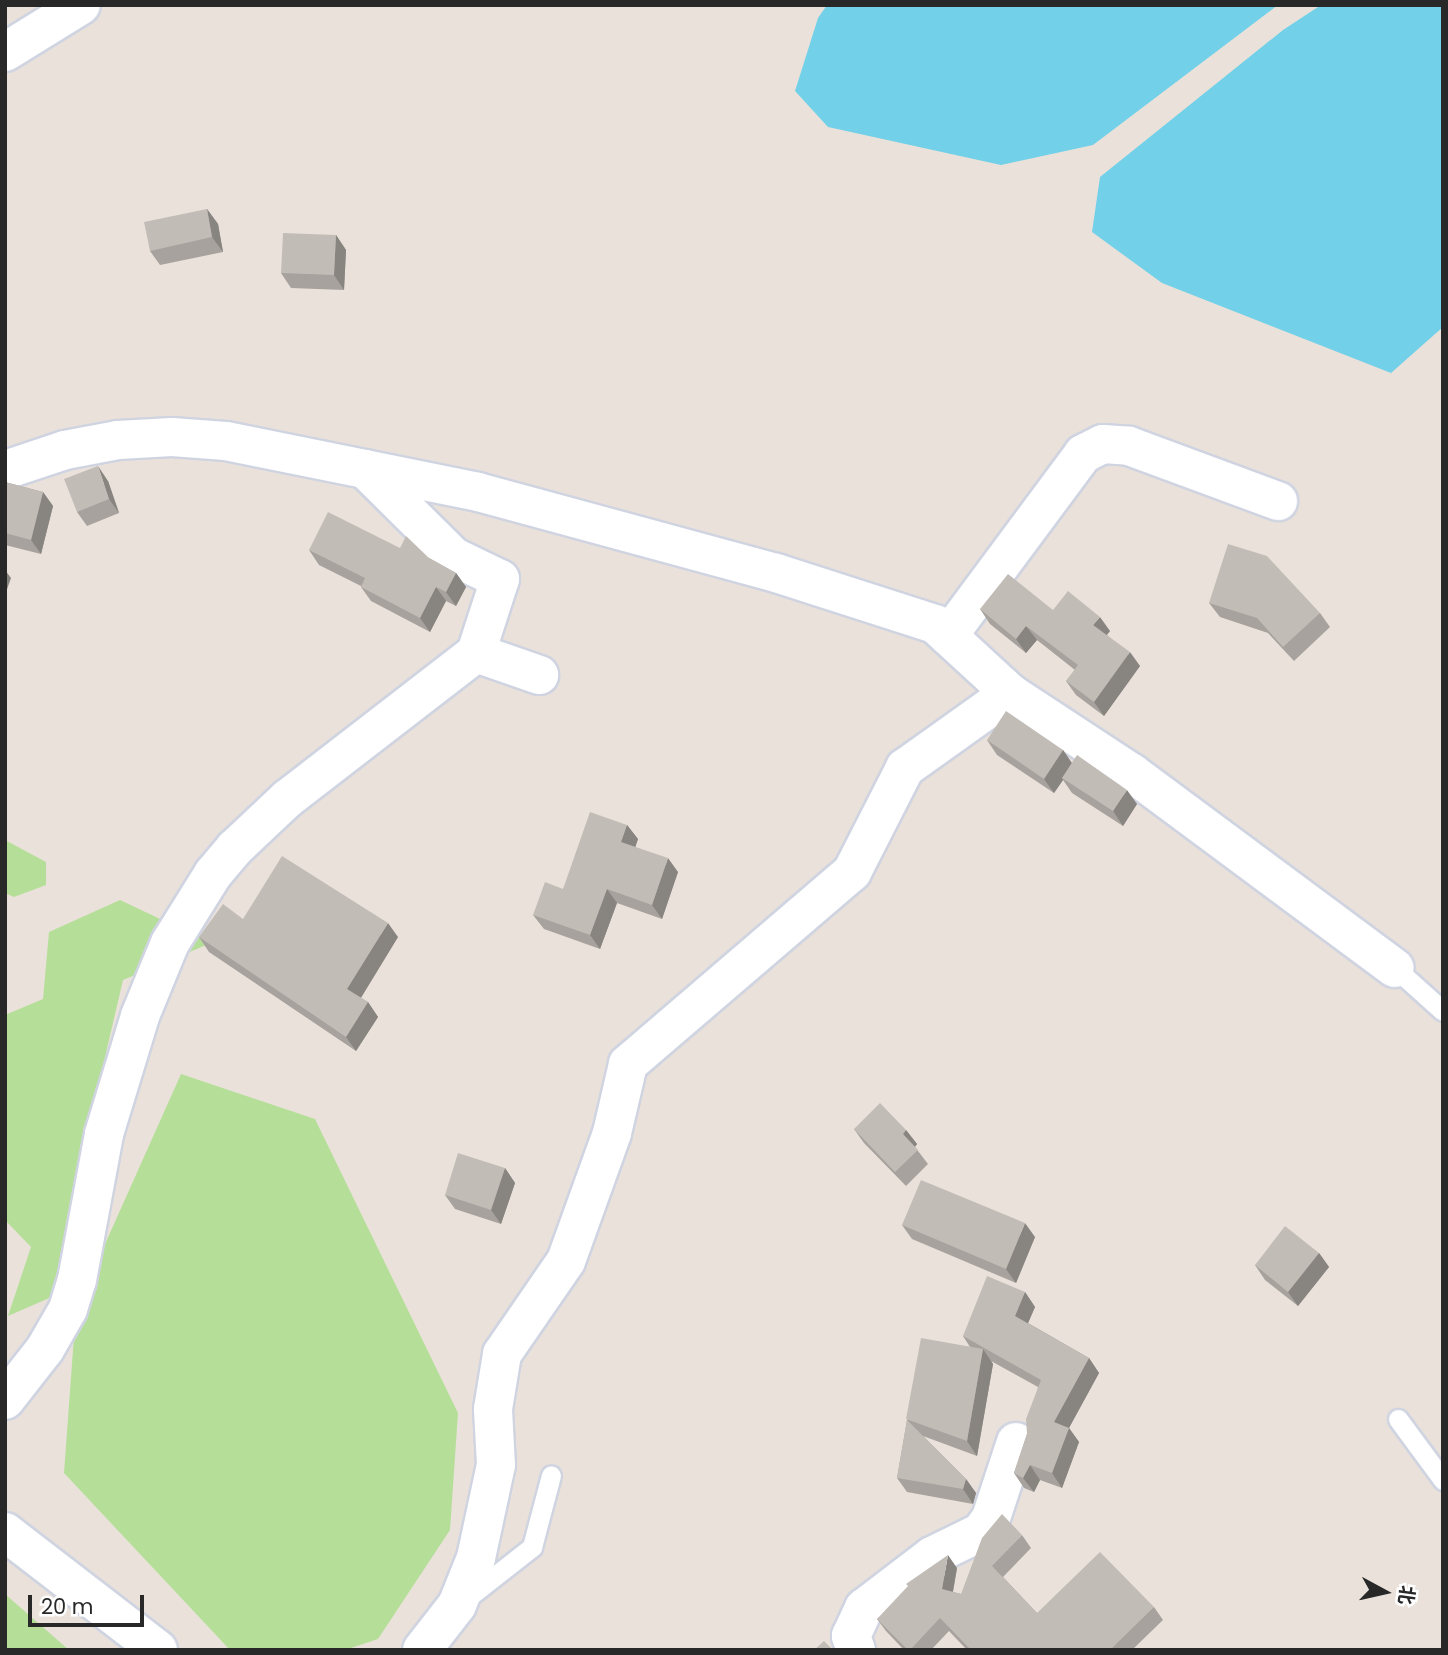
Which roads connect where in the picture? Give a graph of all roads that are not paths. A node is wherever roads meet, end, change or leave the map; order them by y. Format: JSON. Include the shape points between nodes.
{"nodes":[{"id":1,"x":80,"y":5,"type":"edge"},
{"id":2,"x":5,"y":52,"type":"edge"},
{"id":3,"x":365,"y":468,"type":"junction"},
{"id":4,"x":5,"y":470,"type":"edge"},
{"id":5,"x":1278,"y":501,"type":"dead end"},
{"id":6,"x":948,"y":636,"type":"junction"},
{"id":7,"x":477,"y":653,"type":"junction"},
{"id":8,"x":539,"y":675,"type":"dead end"},
{"id":9,"x":1010,"y":693,"type":"junction"},
{"id":10,"x":1395,"y":968,"type":"joint"},
{"id":11,"x":1443,"y":1011,"type":"edge"},
{"id":12,"x":5,"y":1400,"type":"edge"},
{"id":13,"x":1398,"y":1419,"type":"dead end"},
{"id":14,"x":1016,"y":1442,"type":"dead end"},
{"id":15,"x":551,"y":1475,"type":"dead end"},
{"id":16,"x":1443,"y":1480,"type":"edge"},
{"id":17,"x":5,"y":1532,"type":"edge"},
{"id":18,"x":457,"y":1605,"type":"junction"},
{"id":19,"x":158,"y":1650,"type":"edge"},
{"id":20,"x":422,"y":1650,"type":"edge"},
{"id":21,"x":856,"y":1650,"type":"edge"}],
"edges":[{"from":1,"to":2,"type":"street"},
{"from":3,"to":4,"type":"street","via":[[226,441],[172,437],[118,440],[65,450]]},
{"from":3,"to":6,"type":"street","via":[[478,492],[776,573],[935,624]]},
{"from":3,"to":7,"type":"street","via":[[454,557],[500,579]]},
{"from":5,"to":6,"type":"street","via":[[1129,446],[1103,444],[1083,454]]},
{"from":6,"to":9,"type":"street"},
{"from":7,"to":8,"type":"street"},
{"from":7,"to":12,"type":"street","via":[[287,799],[235,848],[191,906],[151,985],[112,1104],[71,1302],[50,1342]]},
{"from":9,"to":10,"type":"street","via":[[1132,773]]},
{"from":9,"to":18,"type":"street","via":[[905,768],[852,873],[628,1065],[612,1132],[566,1261],[502,1354],[493,1409],[496,1465],[476,1558]]},
{"from":10,"to":11,"type":"lane"},
{"from":13,"to":16,"type":"lane"},
{"from":14,"to":21,"type":"street","via":[[991,1518],[981,1532],[932,1556],[864,1608],[851,1636]]},
{"from":15,"to":18,"type":"lane","via":[[532,1547]]},
{"from":17,"to":19,"type":"street"},
{"from":18,"to":20,"type":"street"}]}
